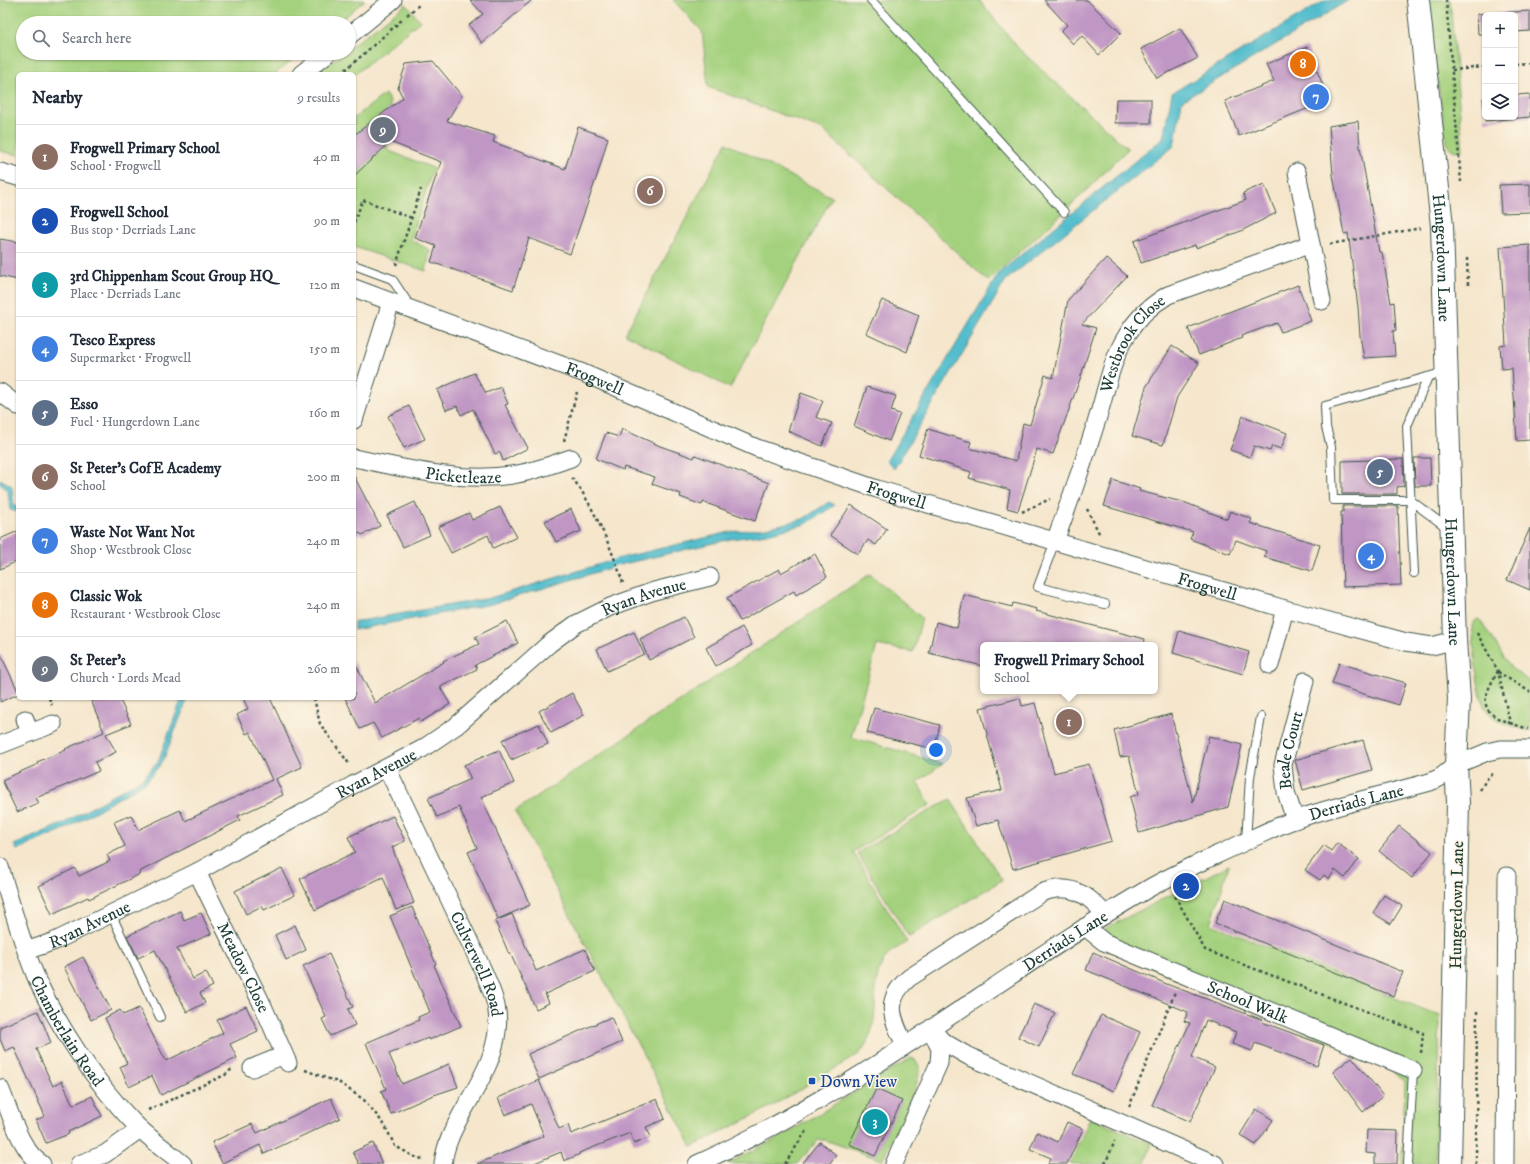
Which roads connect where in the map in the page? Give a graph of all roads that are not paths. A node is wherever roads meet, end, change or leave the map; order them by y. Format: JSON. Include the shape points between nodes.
{"nodes":[{"id":1,"x":393,"y":0,"type":"edge"},
{"id":2,"x":871,"y":0,"type":"edge"},
{"id":3,"x":1418,"y":0,"type":"edge"},
{"id":4,"x":356,"y":30,"type":"edge"},
{"id":5,"x":319,"y":60,"type":"edge"},
{"id":6,"x":304,"y":72,"type":"edge"},
{"id":7,"x":0,"y":172,"type":"edge"},
{"id":8,"x":1297,"y":172,"type":"dead end"},
{"id":9,"x":16,"y":177,"type":"edge"},
{"id":10,"x":1064,"y":212,"type":"dead end"},
{"id":11,"x":1311,"y":246,"type":"junction"},
{"id":12,"x":356,"y":266,"type":"edge"},
{"id":13,"x":356,"y":289,"type":"edge"},
{"id":14,"x":1322,"y":301,"type":"dead end"},
{"id":15,"x":391,"y":302,"type":"junction"},
{"id":16,"x":412,"y":310,"type":"junction"},
{"id":17,"x":1438,"y":374,"type":"junction"},
{"id":18,"x":0,"y":392,"type":"edge"},
{"id":19,"x":16,"y":404,"type":"edge"},
{"id":20,"x":356,"y":414,"type":"edge"},
{"id":21,"x":356,"y":458,"type":"edge"},
{"id":22,"x":565,"y":460,"type":"road end"},
{"id":23,"x":1410,"y":500,"type":"junction"},
{"id":24,"x":1451,"y":531,"type":"junction"},
{"id":25,"x":1056,"y":541,"type":"junction"},
{"id":26,"x":1414,"y":573,"type":"dead end"},
{"id":27,"x":710,"y":577,"type":"dead end"},
{"id":28,"x":1105,"y":604,"type":"dead end"},
{"id":29,"x":1285,"y":609,"type":"junction"},
{"id":30,"x":1455,"y":640,"type":"junction"},
{"id":31,"x":1270,"y":665,"type":"dead end"},
{"id":32,"x":1304,"y":681,"type":"dead end"},
{"id":33,"x":1262,"y":717,"type":"dead end"},
{"id":34,"x":53,"y":724,"type":"dead end"},
{"id":35,"x":0,"y":745,"type":"edge"},
{"id":36,"x":1530,"y":749,"type":"edge"},
{"id":37,"x":1456,"y":765,"type":"junction"},
{"id":38,"x":387,"y":768,"type":"junction"},
{"id":39,"x":1295,"y":820,"type":"junction"},
{"id":40,"x":1246,"y":841,"type":"junction"},
{"id":41,"x":0,"y":867,"type":"edge"},
{"id":42,"x":197,"y":872,"type":"junction"},
{"id":43,"x":1507,"y":876,"type":"dead end"},
{"id":44,"x":111,"y":914,"type":"junction"},
{"id":45,"x":1105,"y":915,"type":"junction"},
{"id":46,"x":1085,"y":927,"type":"junction"},
{"id":47,"x":26,"y":951,"type":"junction"},
{"id":48,"x":160,"y":1017,"type":"dead end"},
{"id":49,"x":930,"y":1028,"type":"junction"},
{"id":50,"x":905,"y":1045,"type":"junction"},
{"id":51,"x":968,"y":1056,"type":"junction"},
{"id":52,"x":245,"y":1067,"type":"road end"},
{"id":53,"x":1413,"y":1070,"type":"joint"},
{"id":54,"x":935,"y":1072,"type":"junction"},
{"id":55,"x":0,"y":1088,"type":"edge"},
{"id":56,"x":135,"y":1124,"type":"junction"},
{"id":57,"x":443,"y":1163,"type":"edge"},
{"id":58,"x":42,"y":1164,"type":"edge"},
{"id":59,"x":79,"y":1164,"type":"edge"},
{"id":60,"x":183,"y":1164,"type":"edge"},
{"id":61,"x":697,"y":1164,"type":"edge"},
{"id":62,"x":894,"y":1164,"type":"edge"},
{"id":63,"x":1215,"y":1164,"type":"edge"},
{"id":64,"x":1408,"y":1164,"type":"edge"},
{"id":65,"x":1450,"y":1164,"type":"edge"},
{"id":66,"x":1505,"y":1164,"type":"edge"}],
"edges":[{"from":1,"to":4,"type":"street"},
{"from":2,"to":10,"type":"lane"},
{"from":3,"to":17,"type":"main road","name":"Hungerdown Lane","via":[[1442,226]]},
{"from":5,"to":6,"type":"street"},
{"from":7,"to":9,"type":"street"},
{"from":8,"to":11,"type":"street"},
{"from":11,"to":14,"type":"street"},
{"from":11,"to":25,"type":"street","name":"Westbrook Close","via":[[1180,289],[1158,301],[1141,316],[1127,335],[1116,358]]},
{"from":12,"to":16,"type":"lane","via":[[392,279]]},
{"from":13,"to":15,"type":"street","name":"Frogwell"},
{"from":15,"to":16,"type":"street","name":"Frogwell"},
{"from":15,"to":20,"type":"street"},
{"from":16,"to":25,"type":"street","name":"Frogwell","via":[[583,373],[757,448],[872,488]]},
{"from":17,"to":23,"type":"lane","via":[[1407,426]]},
{"from":17,"to":23,"type":"lane","via":[[1326,406],[1333,500]]},
{"from":17,"to":24,"type":"main road","name":"Hungerdown Lane"},
{"from":18,"to":19,"type":"street"},
{"from":21,"to":22,"type":"street","name":"Picketleaze","via":[[437,474],[478,477],[525,473]]},
{"from":23,"to":24,"type":"lane"},
{"from":23,"to":26,"type":"lane"},
{"from":24,"to":30,"type":"main road","name":"Hungerdown Lane"},
{"from":25,"to":28,"type":"lane","via":[[1038,587]]},
{"from":25,"to":29,"type":"street","name":"Frogwell"},
{"from":27,"to":38,"type":"street","name":"Ryan Avenue","via":[[654,590],[576,624],[549,644],[456,726]]},
{"from":29,"to":30,"type":"street","name":"Frogwell","via":[[1418,645],[1432,646]]},
{"from":29,"to":31,"type":"street"},
{"from":30,"to":37,"type":"main road","name":"Hungerdown Lane","via":[[1459,699]]},
{"from":32,"to":39,"type":"street","name":"Beale Court","via":[[1283,765],[1286,792]]},
{"from":33,"to":40,"type":"lane","via":[[1250,777]]},
{"from":34,"to":35,"type":"street","via":[[28,726]]},
{"from":36,"to":37,"type":"street","name":"Derriads Lane","via":[[1500,749]]},
{"from":37,"to":39,"type":"street","name":"Derriads Lane","via":[[1430,782],[1343,804]]},
{"from":37,"to":65,"type":"main road","name":"Hungerdown Lane","via":[[1458,802]]},
{"from":38,"to":42,"type":"street","name":"Ryan Avenue"},
{"from":38,"to":57,"type":"street","name":"Culverwell Road","via":[[479,961],[497,1012],[495,1039],[488,1064],[449,1137]]},
{"from":39,"to":40,"type":"street","name":"Derriads Lane"},
{"from":40,"to":45,"type":"street","name":"Derriads Lane","via":[[1166,879]]},
{"from":41,"to":47,"type":"street","name":"Chamberlain Road"},
{"from":42,"to":44,"type":"street","name":"Ryan Avenue"},
{"from":42,"to":52,"type":"street","name":"Meadow Close","via":[[286,1059]]},
{"from":43,"to":66,"type":"street"},
{"from":44,"to":47,"type":"street","name":"Ryan Avenue","via":[[55,941]]},
{"from":44,"to":48,"type":"lane"},
{"from":45,"to":46,"type":"street","name":"Derriads Lane"},
{"from":45,"to":50,"type":"street","via":[[1097,904],[1078,891],[1065,888],[1051,889],[929,965],[900,986],[892,1000],[892,1015]]},
{"from":46,"to":49,"type":"street","name":"Derriads Lane"},
{"from":46,"to":53,"type":"street","name":"School Walk","via":[[1104,942]]},
{"from":47,"to":56,"type":"street","name":"Chamberlain Road","via":[[36,978],[71,1040],[90,1069]]},
{"from":49,"to":50,"type":"street","name":"Derriads Lane"},
{"from":49,"to":51,"type":"street","via":[[942,1041]]},
{"from":49,"to":54,"type":"street","via":[[940,1052]]},
{"from":50,"to":61,"type":"street","name":"Derriads Lane","via":[[817,1100]]},
{"from":51,"to":54,"type":"street","via":[[948,1057]]},
{"from":51,"to":63,"type":"street"},
{"from":53,"to":64,"type":"lane"},
{"from":54,"to":62,"type":"street"},
{"from":55,"to":58,"type":"street","via":[[26,1150]]},
{"from":56,"to":59,"type":"street","via":[[105,1154]]},
{"from":56,"to":60,"type":"street","name":"Chamberlain Road"}]}
